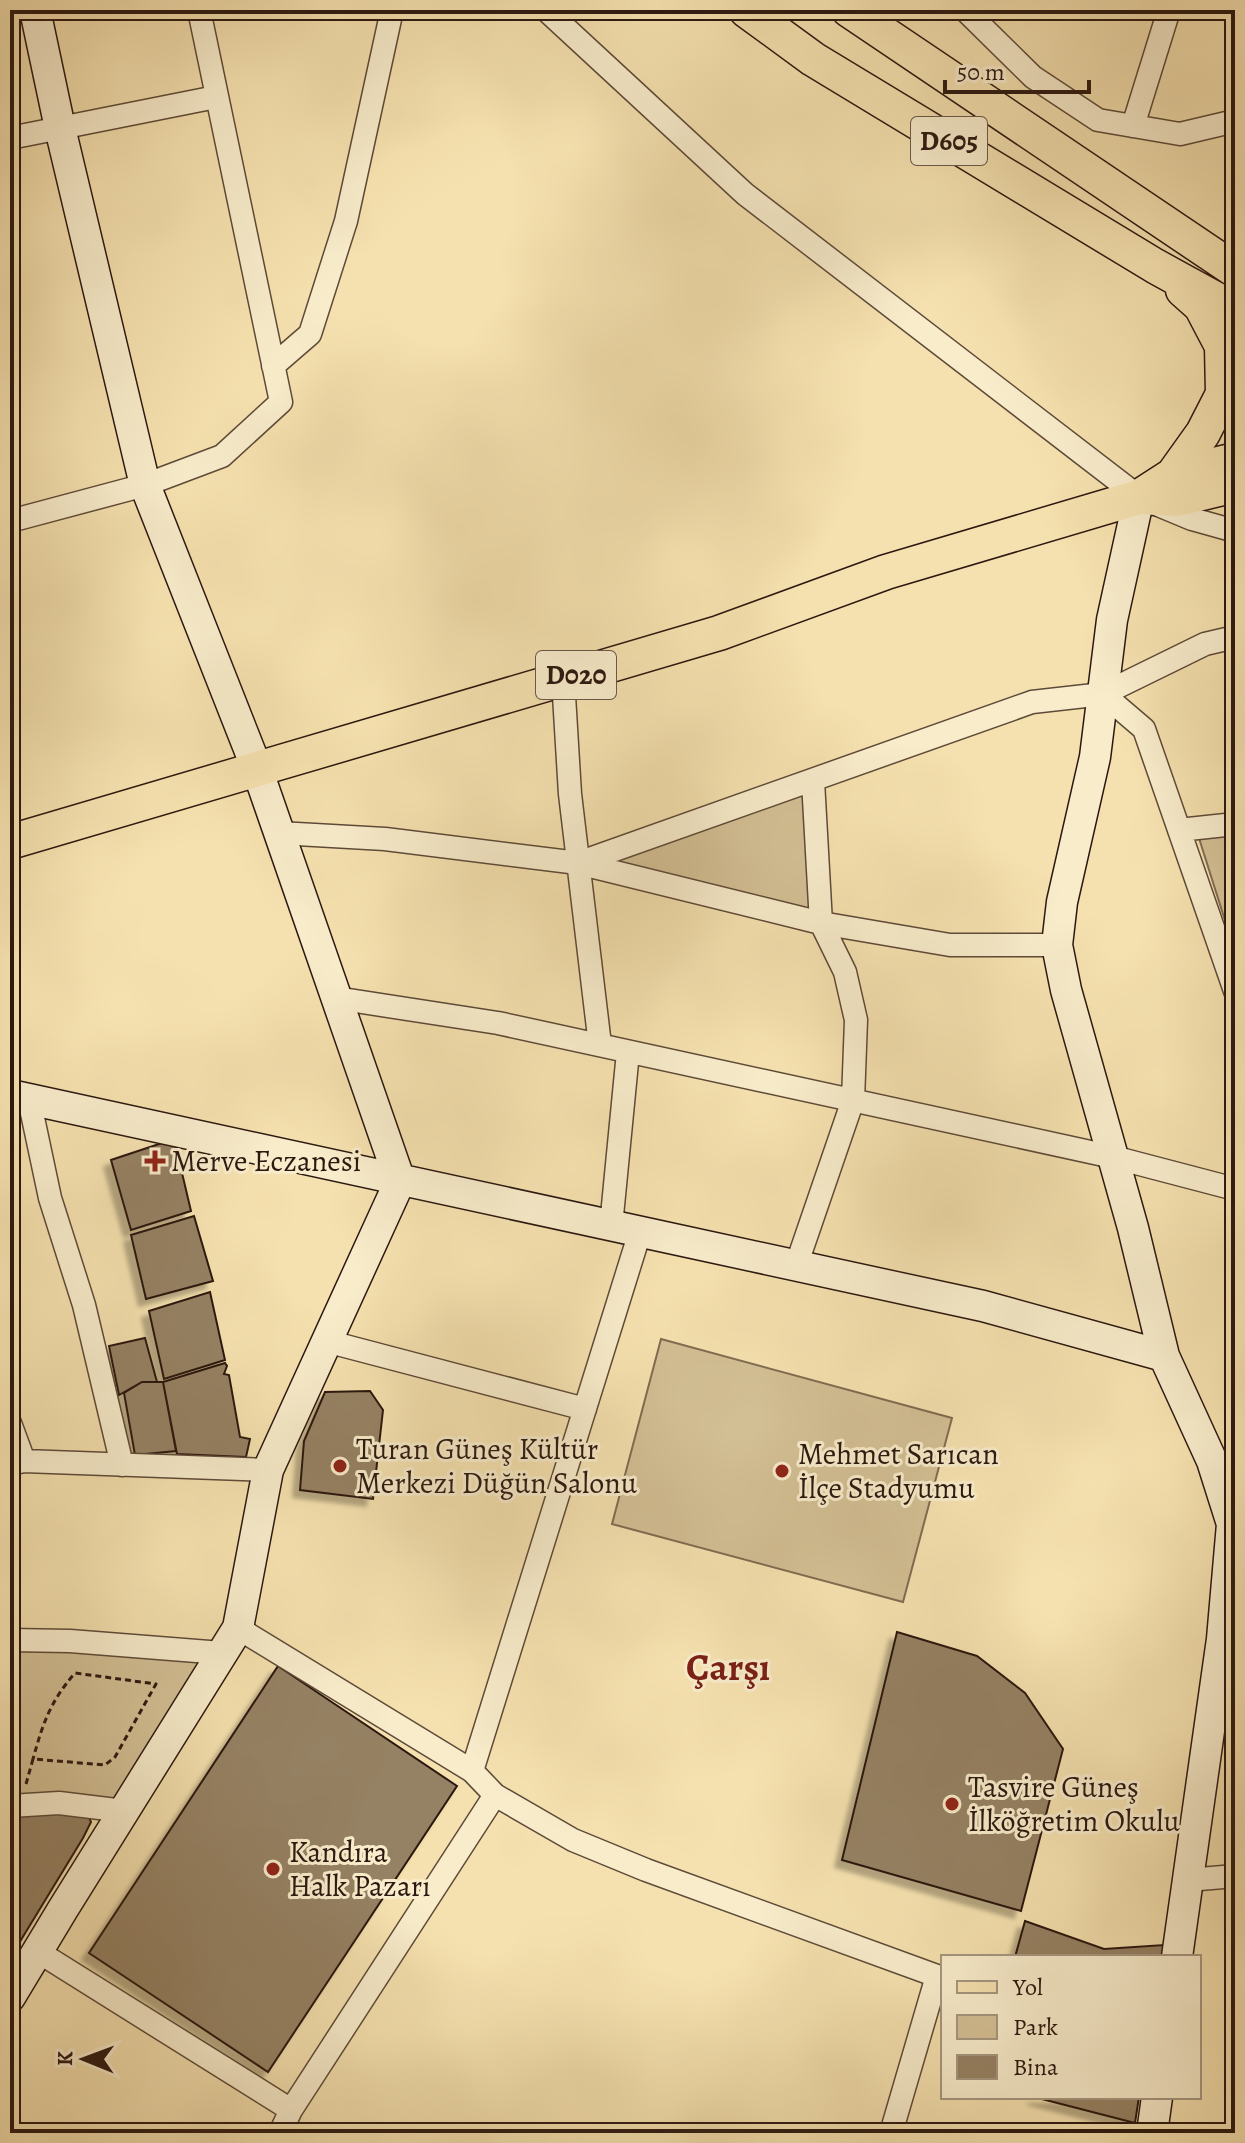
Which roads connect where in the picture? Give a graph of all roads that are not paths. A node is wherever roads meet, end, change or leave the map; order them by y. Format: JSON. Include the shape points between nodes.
{"nodes":[{"id":1,"x":35,"y":10,"type":"edge"},
{"id":2,"x":199,"y":10,"type":"edge"},
{"id":3,"x":392,"y":10,"type":"edge"},
{"id":4,"x":546,"y":10,"type":"edge"},
{"id":5,"x":746,"y":10,"type":"edge"},
{"id":6,"x":849,"y":10,"type":"edge"},
{"id":7,"x":965,"y":10,"type":"edge"},
{"id":8,"x":1169,"y":10,"type":"edge"},
{"id":9,"x":216,"y":97,"type":"junction"},
{"id":10,"x":1235,"y":121,"type":"edge"},
{"id":11,"x":1133,"y":126,"type":"junction"},
{"id":12,"x":60,"y":128,"type":"junction"},
{"id":13,"x":10,"y":138,"type":"edge"},
{"id":14,"x":1155,"y":266,"type":"junction"},
{"id":15,"x":1235,"y":270,"type":"edge"},
{"id":16,"x":1235,"y":310,"type":"edge"},
{"id":17,"x":273,"y":366,"type":"junction"},
{"id":18,"x":1235,"y":460,"type":"edge"},
{"id":19,"x":1173,"y":475,"type":"junction"},
{"id":20,"x":145,"y":485,"type":"junction"},
{"id":21,"x":1235,"y":485,"type":"edge"},
{"id":22,"x":1139,"y":497,"type":"junction"},
{"id":23,"x":10,"y":521,"type":"edge"},
{"id":24,"x":1235,"y":531,"type":"edge"},
{"id":25,"x":1235,"y":637,"type":"edge"},
{"id":26,"x":563,"y":679,"type":"junction"},
{"id":27,"x":1103,"y":694,"type":"junction"},
{"id":28,"x":257,"y":769,"type":"junction"},
{"id":29,"x":813,"y":781,"type":"junction"},
{"id":30,"x":1235,"y":824,"type":"edge"},
{"id":31,"x":1179,"y":830,"type":"junction"},
{"id":32,"x":279,"y":833,"type":"junction"},
{"id":33,"x":10,"y":842,"type":"edge"},
{"id":34,"x":578,"y":863,"type":"junction"},
{"id":35,"x":821,"y":923,"type":"junction"},
{"id":36,"x":1057,"y":945,"type":"junction"},
{"id":37,"x":1235,"y":991,"type":"edge"},
{"id":38,"x":336,"y":998,"type":"junction"},
{"id":39,"x":600,"y":1045,"type":"junction"},
{"id":40,"x":628,"y":1052,"type":"junction"},
{"id":41,"x":19,"y":1097,"type":"edge"},
{"id":42,"x":853,"y":1100,"type":"junction"},
{"id":43,"x":1113,"y":1157,"type":"junction"},
{"id":44,"x":400,"y":1181,"type":"junction"},
{"id":45,"x":1235,"y":1189,"type":"edge"},
{"id":46,"x":626,"y":1229,"type":"junction"},
{"id":47,"x":796,"y":1266,"type":"junction"},
{"id":48,"x":326,"y":1341,"type":"junction"},
{"id":49,"x":1164,"y":1356,"type":"junction"},
{"id":50,"x":585,"y":1409,"type":"junction"},
{"id":51,"x":10,"y":1423,"type":"edge"},
{"id":52,"x":17,"y":1463,"type":"edge"},
{"id":53,"x":122,"y":1465,"type":"junction"},
{"id":54,"x":268,"y":1470,"type":"junction"},
{"id":55,"x":10,"y":1640,"type":"edge"},
{"id":56,"x":230,"y":1641,"type":"junction"},
{"id":57,"x":472,"y":1771,"type":"junction"},
{"id":58,"x":495,"y":1795,"type":"junction"},
{"id":59,"x":15,"y":1806,"type":"edge"},
{"id":60,"x":124,"y":1811,"type":"junction"},
{"id":61,"x":1235,"y":1876,"type":"edge"},
{"id":62,"x":1188,"y":1880,"type":"junction"},
{"id":63,"x":37,"y":1951,"type":"junction"},
{"id":64,"x":1177,"y":1955,"type":"edge"},
{"id":65,"x":10,"y":1997,"type":"edge"},
{"id":66,"x":1157,"y":2099,"type":"edge"},
{"id":67,"x":291,"y":2110,"type":"junction"},
{"id":68,"x":282,"y":2132,"type":"edge"},
{"id":69,"x":891,"y":2133,"type":"edge"},
{"id":70,"x":1152,"y":2133,"type":"edge"}],
"edges":[{"from":1,"to":12,"type":"street"},
{"from":2,"to":9,"type":"street"},
{"from":3,"to":17,"type":"street","via":[[346,221],[310,334]]},
{"from":4,"to":22,"type":"street","via":[[745,194]]},
{"from":5,"to":14,"type":"main road","number":"D605","via":[[813,59]]},
{"from":6,"to":15,"type":"main road"},
{"from":7,"to":11,"type":"street","via":[[1033,77],[1098,120]]},
{"from":8,"to":11,"type":"street"},
{"from":9,"to":12,"type":"street"},
{"from":9,"to":17,"type":"street"},
{"from":10,"to":11,"type":"street","via":[[1180,134]]},
{"from":12,"to":13,"type":"street"},
{"from":12,"to":20,"type":"street"},
{"from":14,"to":16,"type":"main road","number":"D605"},
{"from":14,"to":19,"type":"main road","via":[[1201,306],[1222,346],[1223,394]]},
{"from":17,"to":20,"type":"street","via":[[281,402],[222,456]]},
{"from":18,"to":19,"type":"main road","number":"D020"},
{"from":19,"to":22,"type":"main road","number":"D020"},
{"from":20,"to":23,"type":"street"},
{"from":20,"to":28,"type":"street"},
{"from":21,"to":22,"type":"main road","number":"D020","via":[[1177,499]]},
{"from":22,"to":24,"type":"street"},
{"from":22,"to":26,"type":"main road","number":"D020","via":[[886,572],[719,633]]},
{"from":22,"to":27,"type":"street","via":[[1112,620]]},
{"from":25,"to":27,"type":"street","via":[[1205,644]]},
{"from":26,"to":28,"type":"main road","number":"D020"},
{"from":26,"to":34,"type":"street"},
{"from":27,"to":29,"type":"street","via":[[1032,702]]},
{"from":27,"to":31,"type":"street","via":[[1144,729]]},
{"from":27,"to":36,"type":"street"},
{"from":28,"to":32,"type":"street"},
{"from":28,"to":33,"type":"main road","number":"D020"},
{"from":29,"to":34,"type":"street"},
{"from":29,"to":35,"type":"street"},
{"from":30,"to":31,"type":"street"},
{"from":31,"to":37,"type":"street"},
{"from":32,"to":34,"type":"street","via":[[385,839]]},
{"from":32,"to":38,"type":"street"},
{"from":34,"to":35,"type":"street"},
{"from":34,"to":39,"type":"street"},
{"from":35,"to":36,"type":"street","via":[[950,945]]},
{"from":35,"to":42,"type":"street","via":[[845,972],[856,1020]]},
{"from":36,"to":43,"type":"street"},
{"from":38,"to":39,"type":"street"},
{"from":38,"to":44,"type":"street"},
{"from":39,"to":40,"type":"street"},
{"from":40,"to":42,"type":"street"},
{"from":40,"to":46,"type":"street"},
{"from":41,"to":44,"type":"street"},
{"from":41,"to":53,"type":"street","via":[[84,1305]]},
{"from":42,"to":43,"type":"street"},
{"from":42,"to":47,"type":"street"},
{"from":43,"to":45,"type":"street"},
{"from":43,"to":49,"type":"street"},
{"from":44,"to":46,"type":"street"},
{"from":44,"to":48,"type":"street"},
{"from":46,"to":47,"type":"street"},
{"from":46,"to":50,"type":"street"},
{"from":47,"to":49,"type":"street","via":[[983,1306]]},
{"from":48,"to":50,"type":"street"},
{"from":48,"to":54,"type":"street"},
{"from":49,"to":62,"type":"street","via":[[1212,1461],[1232,1524],[1222,1639]]},
{"from":50,"to":57,"type":"street"},
{"from":51,"to":52,"type":"street"},
{"from":52,"to":53,"type":"street"},
{"from":53,"to":54,"type":"street"},
{"from":54,"to":56,"type":"street"},
{"from":55,"to":56,"type":"street"},
{"from":56,"to":57,"type":"street"},
{"from":56,"to":60,"type":"street"},
{"from":57,"to":58,"type":"street"},
{"from":58,"to":67,"type":"street"},
{"from":58,"to":69,"type":"street","via":[[573,1840],[646,1870],[937,1976]]},
{"from":59,"to":60,"type":"street","via":[[59,1803]]},
{"from":60,"to":63,"type":"street"},
{"from":61,"to":62,"type":"street"},
{"from":62,"to":64,"type":"street"},
{"from":63,"to":65,"type":"street"},
{"from":63,"to":67,"type":"street"},
{"from":66,"to":70,"type":"street"},
{"from":67,"to":68,"type":"street"}]}
